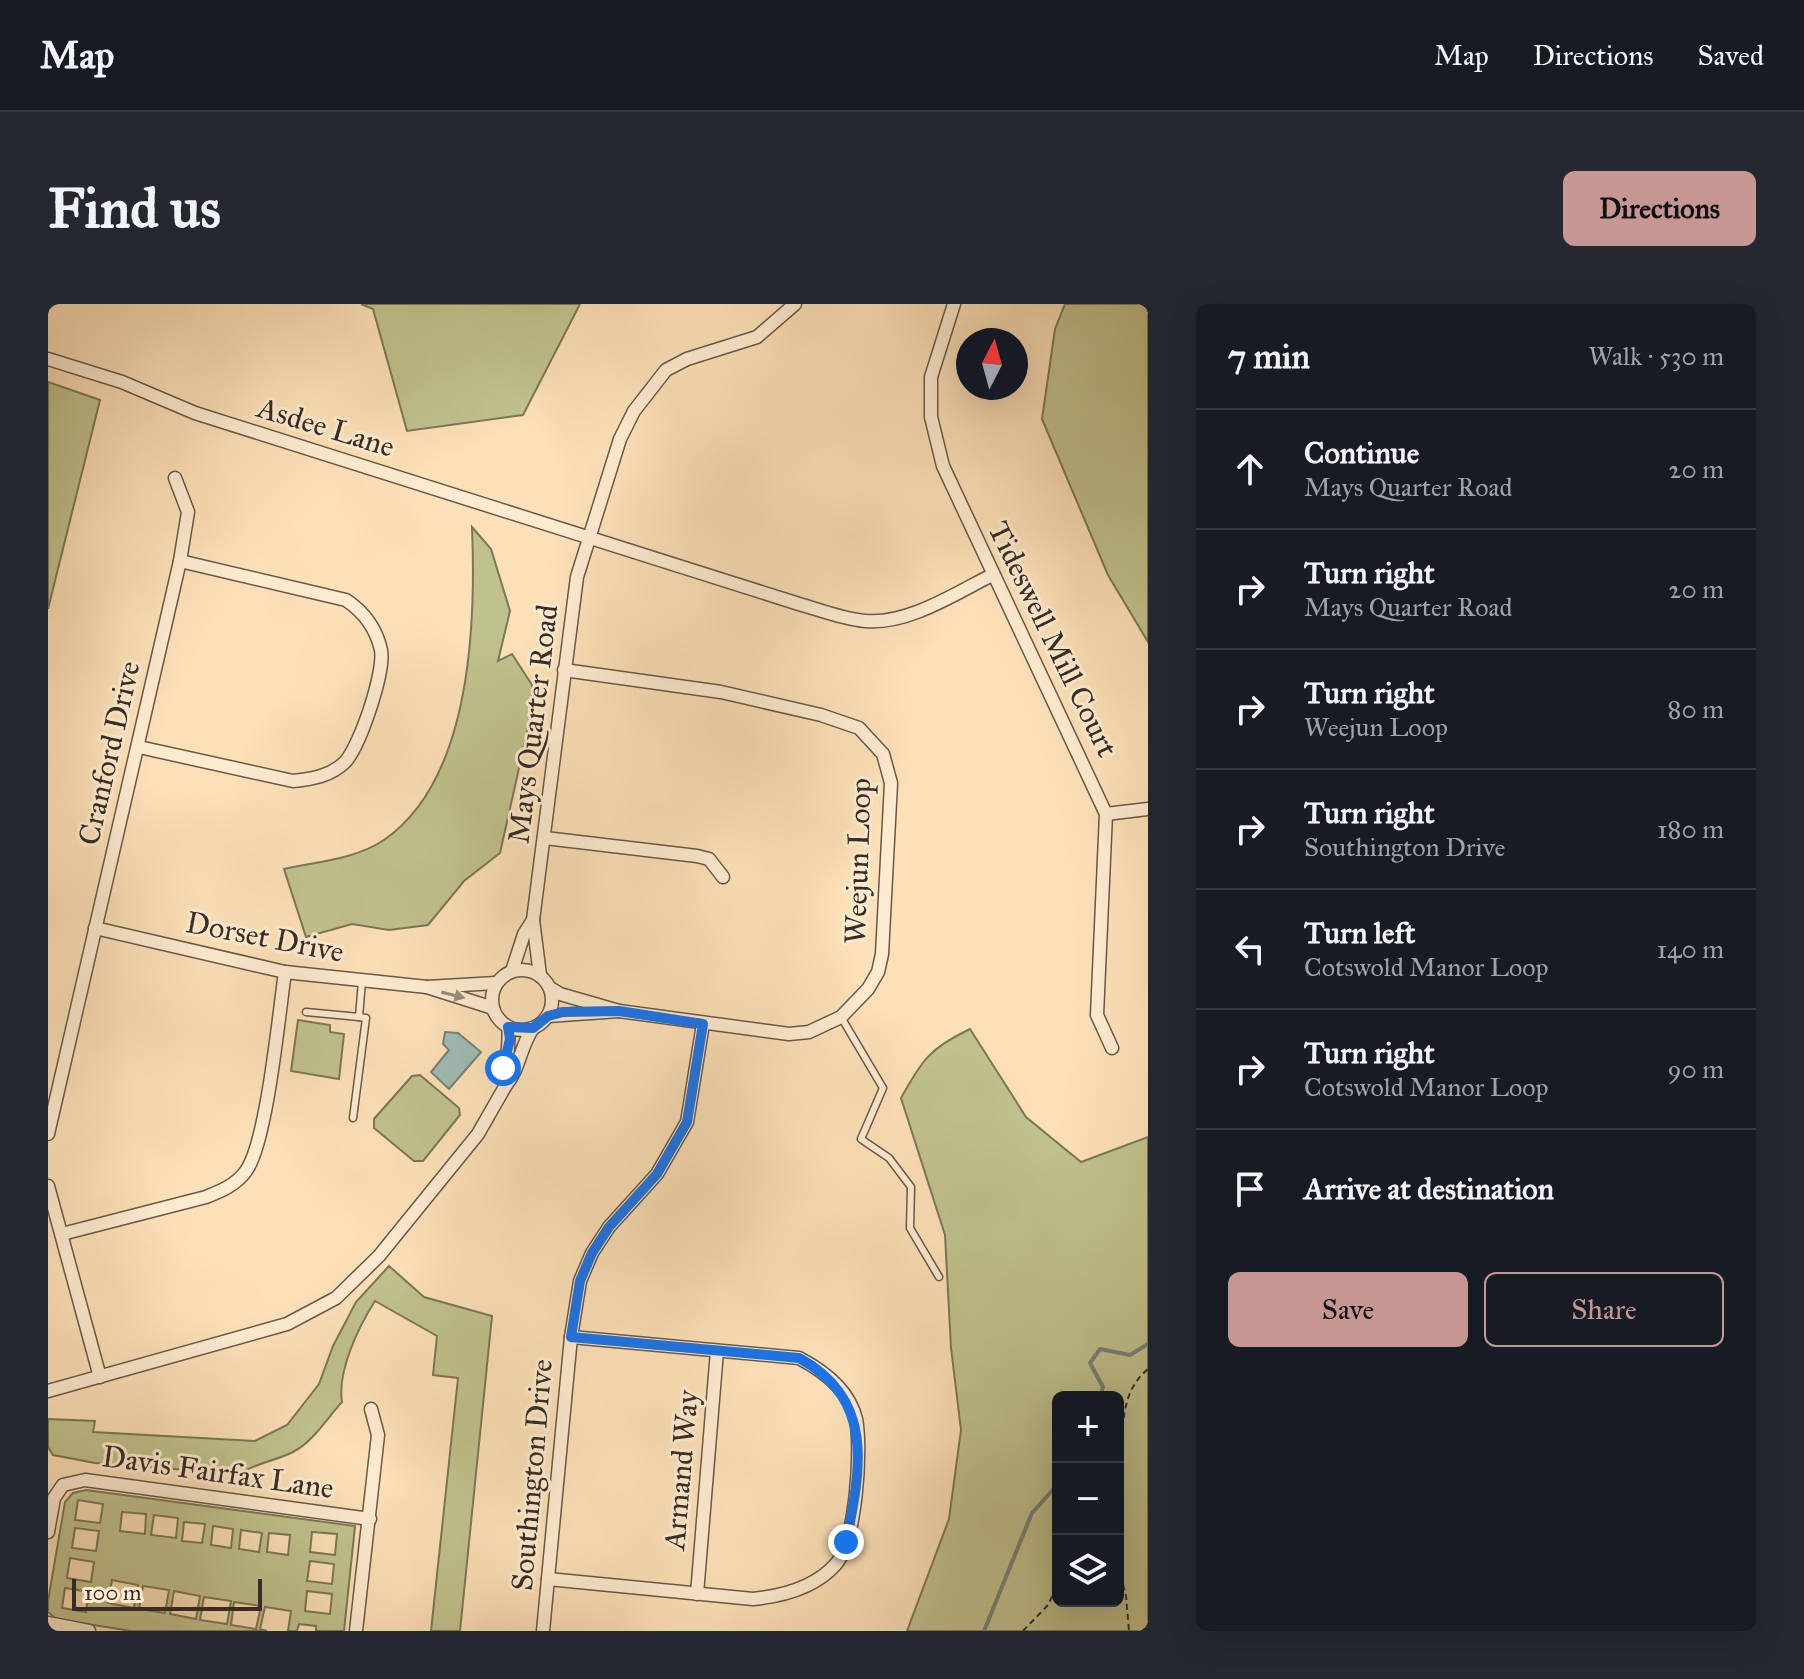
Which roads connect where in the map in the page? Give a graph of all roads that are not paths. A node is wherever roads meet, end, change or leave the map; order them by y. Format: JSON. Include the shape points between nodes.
{"nodes":[{"id":1,"x":795,"y":304,"type":"edge"},
{"id":2,"x":954,"y":304,"type":"edge"},
{"id":3,"x":48,"y":359,"type":"edge"},
{"id":4,"x":175,"y":478,"type":"dead end"},
{"id":5,"x":592,"y":537,"type":"junction"},
{"id":6,"x":180,"y":561,"type":"junction"},
{"id":7,"x":992,"y":575,"type":"junction"},
{"id":8,"x":564,"y":670,"type":"junction"},
{"id":9,"x":139,"y":747,"type":"junction"},
{"id":10,"x":1148,"y":809,"type":"edge"},
{"id":11,"x":1106,"y":814,"type":"junction"},
{"id":12,"x":545,"y":838,"type":"junction"},
{"id":13,"x":723,"y":877,"type":"dead end"},
{"id":14,"x":533,"y":920,"type":"junction"},
{"id":15,"x":95,"y":928,"type":"junction"},
{"id":16,"x":512,"y":971,"type":"junction"},
{"id":17,"x":285,"y":972,"type":"junction"},
{"id":18,"x":540,"y":975,"type":"junction"},
{"id":19,"x":362,"y":981,"type":"junction"},
{"id":20,"x":496,"y":983,"type":"junction"},
{"id":21,"x":427,"y":987,"type":"junction"},
{"id":22,"x":550,"y":988,"type":"junction"},
{"id":23,"x":493,"y":1008,"type":"junction"},
{"id":24,"x":619,"y":1011,"type":"junction"},
{"id":25,"x":306,"y":1012,"type":"dead end"},
{"id":26,"x":548,"y":1016,"type":"junction"},
{"id":27,"x":359,"y":1017,"type":"junction"},
{"id":28,"x":841,"y":1017,"type":"junction"},
{"id":29,"x":703,"y":1024,"type":"junction"},
{"id":30,"x":508,"y":1027,"type":"junction"},
{"id":31,"x":533,"y":1028,"type":"junction"},
{"id":32,"x":1112,"y":1048,"type":"dead end"},
{"id":33,"x":506,"y":1085,"type":"junction"},
{"id":34,"x":353,"y":1118,"type":"dead end"},
{"id":35,"x":48,"y":1134,"type":"edge"},
{"id":36,"x":48,"y":1186,"type":"edge"},
{"id":37,"x":62,"y":1234,"type":"junction"},
{"id":38,"x":939,"y":1277,"type":"dead end"},
{"id":39,"x":571,"y":1337,"type":"junction"},
{"id":40,"x":717,"y":1351,"type":"junction"},
{"id":41,"x":100,"y":1377,"type":"junction"},
{"id":42,"x":48,"y":1391,"type":"edge"},
{"id":43,"x":371,"y":1409,"type":"dead end"},
{"id":44,"x":370,"y":1519,"type":"junction"},
{"id":45,"x":48,"y":1532,"type":"edge"},
{"id":46,"x":548,"y":1579,"type":"junction"},
{"id":47,"x":697,"y":1594,"type":"junction"},
{"id":48,"x":48,"y":1623,"type":"edge"},
{"id":49,"x":89,"y":1631,"type":"edge"},
{"id":50,"x":356,"y":1631,"type":"edge"},
{"id":51,"x":543,"y":1631,"type":"edge"}],
"edges":[{"from":1,"to":5,"type":"street","name":"Mays Quarter Road","via":[[757,337],[666,370],[620,439]]},
{"from":2,"to":7,"type":"street","name":"Tideswell Mill Court","via":[[931,377],[931,417],[943,466]]},
{"from":3,"to":5,"type":"street","name":"Asdee Lane","via":[[195,413]]},
{"from":4,"to":6,"type":"street","name":"Cranford Drive","via":[[188,512]]},
{"from":5,"to":7,"type":"street","name":"Asdee Lane","via":[[866,621],[892,619],[937,603]]},
{"from":5,"to":8,"type":"street","name":"Mays Quarter Road","via":[[577,577]]},
{"from":6,"to":9,"type":"street","name":"Cranford Drive"},
{"from":6,"to":9,"type":"street","via":[[346,600],[371,623],[382,653],[359,745],[343,765],[318,779],[293,781]]},
{"from":7,"to":11,"type":"street","name":"Tideswell Mill Court"},
{"from":8,"to":12,"type":"street","name":"Mays Quarter Road"},
{"from":8,"to":28,"type":"street","name":"Weejun Loop","via":[[721,692],[821,715],[859,728],[872,739],[889,767],[891,783],[882,954],[868,989]]},
{"from":9,"to":15,"type":"street","name":"Cranford Drive"},
{"from":10,"to":11,"type":"street"},
{"from":11,"to":32,"type":"street","name":"Tideswell Mill Court","via":[[1097,1015]]},
{"from":12,"to":13,"type":"street","via":[[697,856],[709,859]]},
{"from":12,"to":14,"type":"street","name":"Mays Quarter Road"},
{"from":14,"to":16,"type":"street","name":"Mays Quarter Road"},
{"from":14,"to":18,"type":"street","name":"Mays Quarter Road"},
{"from":15,"to":17,"type":"street","name":"Dorset Drive"},
{"from":15,"to":35,"type":"street","name":"Cranford Drive"},
{"from":16,"to":18,"type":"street"},
{"from":16,"to":20,"type":"street"},
{"from":17,"to":19,"type":"street","name":"Dorset Drive"},
{"from":17,"to":37,"type":"street","via":[[261,1127],[246,1170],[223,1191],[206,1197]]},
{"from":18,"to":22,"type":"street"},
{"from":19,"to":21,"type":"street","name":"Dorset Drive"},
{"from":19,"to":27,"type":"lane"},
{"from":20,"to":21,"type":"street","name":"Dorset Drive"},
{"from":20,"to":23,"type":"street"},
{"from":21,"to":23,"type":"street","name":"Dorset Drive","one_way":true},
{"from":22,"to":24,"type":"street","name":"Weejun Loop"},
{"from":22,"to":26,"type":"street"},
{"from":23,"to":30,"type":"street"},
{"from":24,"to":26,"type":"street","name":"Weejun Loop"},
{"from":24,"to":29,"type":"street","name":"Weejun Loop"},
{"from":25,"to":27,"type":"lane"},
{"from":26,"to":31,"type":"street"},
{"from":27,"to":34,"type":"lane","via":[[366,1018]]},
{"from":28,"to":29,"type":"street","name":"Weejun Loop","via":[[809,1032],[789,1034]]},
{"from":28,"to":38,"type":"lane","via":[[883,1088],[861,1139],[889,1158],[911,1187],[910,1228]]},
{"from":29,"to":39,"type":"street","name":"Southington Drive","via":[[687,1122],[657,1174],[592,1253],[580,1281]]},
{"from":30,"to":31,"type":"street"},
{"from":30,"to":33,"type":"street"},
{"from":31,"to":33,"type":"street"},
{"from":33,"to":41,"type":"street","via":[[478,1134],[379,1256],[336,1298],[287,1324]]},
{"from":36,"to":37,"type":"street"},
{"from":37,"to":41,"type":"street"},
{"from":39,"to":40,"type":"street"},
{"from":39,"to":46,"type":"street","name":"Southington Drive"},
{"from":40,"to":47,"type":"street","name":"Armand Way"},
{"from":40,"to":47,"type":"street","via":[[799,1358],[826,1372],[856,1418],[855,1488],[846,1542],[837,1562],[822,1575],[776,1596]]},
{"from":41,"to":42,"type":"street"},
{"from":43,"to":44,"type":"street","via":[[378,1435]]},
{"from":44,"to":45,"type":"street","name":"Davis Fairfax Lane","via":[[85,1480],[63,1485],[54,1498]]},
{"from":44,"to":50,"type":"street"},
{"from":46,"to":47,"type":"street"},
{"from":46,"to":51,"type":"street","name":"Southington Drive"},
{"from":48,"to":49,"type":"street"}]}
